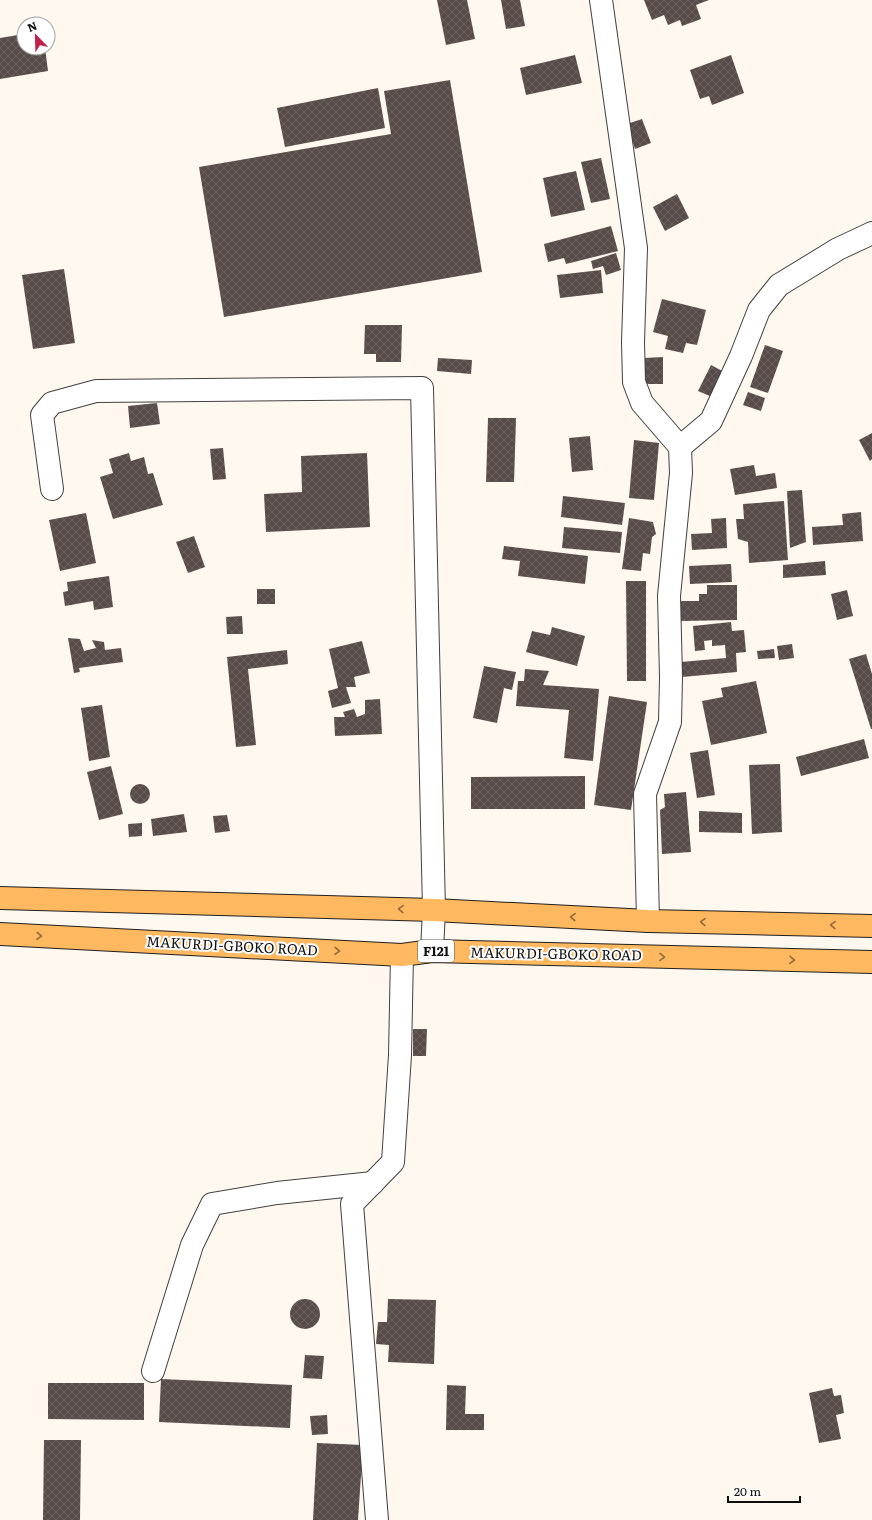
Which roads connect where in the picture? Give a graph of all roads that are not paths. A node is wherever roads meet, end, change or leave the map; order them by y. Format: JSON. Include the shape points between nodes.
{"nodes":[{"id":1,"x":601,"y":0,"type":"edge"},
{"id":2,"x":872,"y":233,"type":"edge"},
{"id":3,"x":680,"y":447,"type":"junction"},
{"id":4,"x":52,"y":489,"type":"dead end"},
{"id":5,"x":0,"y":898,"type":"edge"},
{"id":6,"x":434,"y":910,"type":"junction"},
{"id":7,"x":648,"y":921,"type":"junction"},
{"id":8,"x":872,"y":926,"type":"edge"},
{"id":9,"x":0,"y":934,"type":"edge"},
{"id":10,"x":432,"y":951,"type":"junction"},
{"id":11,"x":402,"y":954,"type":"junction"},
{"id":12,"x":872,"y":962,"type":"edge"},
{"id":13,"x":373,"y":1183,"type":"junction"},
{"id":14,"x":153,"y":1371,"type":"dead end"},
{"id":15,"x":377,"y":1520,"type":"edge"}],
"edges":[{"from":1,"to":3,"type":"street","via":[[636,248],[634,382],[642,403]]},
{"from":2,"to":3,"type":"street","via":[[778,285],[759,310],[711,420]]},
{"from":3,"to":7,"type":"street","via":[[681,473],[669,596],[670,722],[646,794]]},
{"from":4,"to":6,"type":"street","via":[[42,415],[52,403],[96,391],[422,388]]},
{"from":6,"to":5,"type":"main road","one_way":true},
{"from":7,"to":6,"type":"main road","one_way":true},
{"from":6,"to":10,"type":"street"},
{"from":8,"to":7,"type":"main road","one_way":true},
{"from":9,"to":11,"type":"main road","name":"MAKURDI-GBOKO ROAD","number":"F121","one_way":true},
{"from":10,"to":11,"type":"main road","name":"MAKURDI-GBOKO ROAD","number":"F121"},
{"from":10,"to":12,"type":"main road","name":"MAKURDI-GBOKO ROAD","number":"F121","one_way":true},
{"from":11,"to":13,"type":"street","via":[[400,1055],[393,1162]]},
{"from":13,"to":14,"type":"street","via":[[277,1193],[212,1204],[192,1245]]},
{"from":13,"to":15,"type":"street","via":[[352,1204]]}]}
